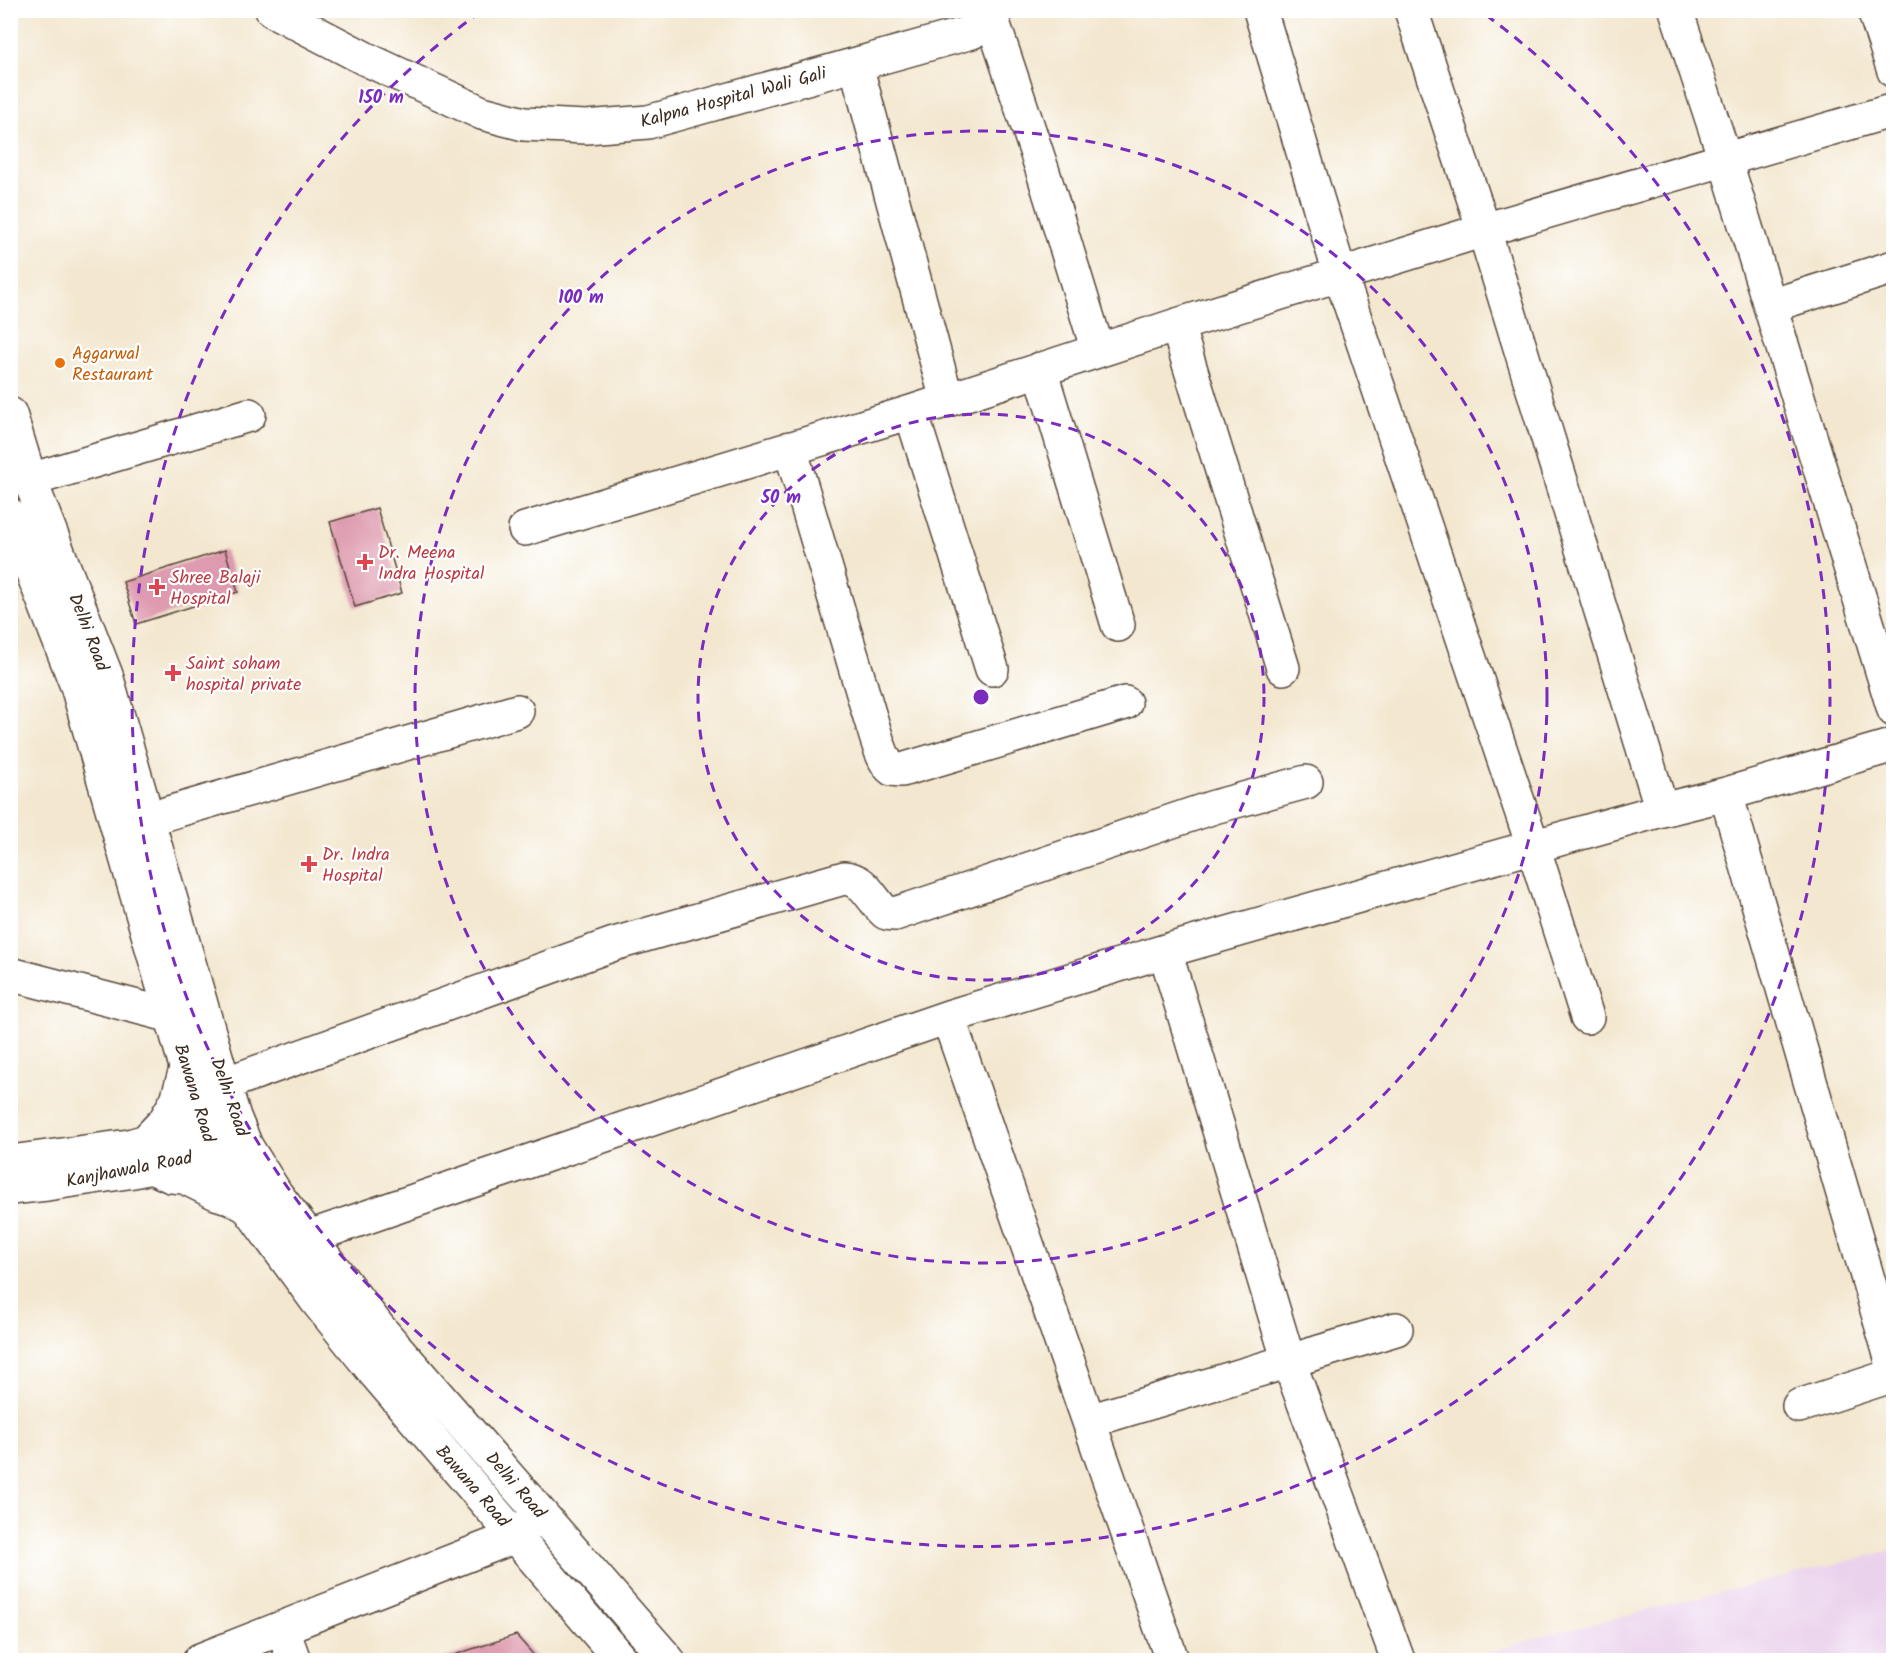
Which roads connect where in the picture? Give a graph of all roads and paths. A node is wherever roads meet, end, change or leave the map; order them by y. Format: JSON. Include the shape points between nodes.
{"nodes":[{"id":1,"x":272,"y":10,"type":"edge"},
{"id":2,"x":987,"y":10,"type":"edge"},
{"id":3,"x":1260,"y":10,"type":"edge"},
{"id":4,"x":1411,"y":10,"type":"edge"},
{"id":5,"x":1676,"y":10,"type":"edge"},
{"id":6,"x":1874,"y":10,"type":"edge"},
{"id":7,"x":856,"y":65,"type":"junction"},
{"id":8,"x":1893,"y":70,"type":"edge"},
{"id":9,"x":1893,"y":110,"type":"edge"},
{"id":10,"x":1725,"y":159,"type":"junction"},
{"id":11,"x":1484,"y":230,"type":"junction"},
{"id":12,"x":1893,"y":267,"type":"edge"},
{"id":13,"x":1340,"y":274,"type":"junction"},
{"id":14,"x":1770,"y":306,"type":"junction"},
{"id":15,"x":1177,"y":326,"type":"junction"},
{"id":16,"x":1098,"y":351,"type":"junction"},
{"id":17,"x":1040,"y":369,"type":"junction"},
{"id":18,"x":947,"y":400,"type":"junction"},
{"id":19,"x":911,"y":412,"type":"junction"},
{"id":20,"x":10,"y":414,"type":"edge"},
{"id":21,"x":249,"y":415,"type":"dead end"},
{"id":22,"x":789,"y":448,"type":"junction"},
{"id":23,"x":30,"y":480,"type":"junction"},
{"id":24,"x":10,"y":515,"type":"edge"},
{"id":25,"x":525,"y":529,"type":"dead end"},
{"id":26,"x":1118,"y":625,"type":"dead end"},
{"id":27,"x":1283,"y":668,"type":"dead end"},
{"id":28,"x":992,"y":669,"type":"dead end"},
{"id":29,"x":1125,"y":703,"type":"dead end"},
{"id":30,"x":1893,"y":710,"type":"edge"},
{"id":31,"x":518,"y":711,"type":"dead end"},
{"id":32,"x":1893,"y":745,"type":"edge"},
{"id":33,"x":1306,"y":782,"type":"dead end"},
{"id":34,"x":1726,"y":794,"type":"junction"},
{"id":35,"x":1662,"y":810,"type":"junction"},
{"id":36,"x":148,"y":819,"type":"junction"},
{"id":37,"x":1533,"y":846,"type":"junction"},
{"id":38,"x":1166,"y":951,"type":"junction"},
{"id":39,"x":10,"y":974,"type":"edge"},
{"id":40,"x":188,"y":1016,"type":"junction"},
{"id":41,"x":948,"y":1017,"type":"junction"},
{"id":42,"x":1587,"y":1017,"type":"dead end"},
{"id":43,"x":202,"y":1082,"type":"junction"},
{"id":44,"x":240,"y":1131,"type":"junction"},
{"id":45,"x":208,"y":1139,"type":"junction"},
{"id":46,"x":148,"y":1154,"type":"junction"},
{"id":47,"x":10,"y":1162,"type":"edge"},
{"id":48,"x":10,"y":1188,"type":"edge"},
{"id":49,"x":248,"y":1207,"type":"junction"},
{"id":50,"x":296,"y":1244,"type":"junction"},
{"id":51,"x":1396,"y":1329,"type":"dead end"},
{"id":52,"x":1289,"y":1362,"type":"junction"},
{"id":53,"x":1893,"y":1368,"type":"edge"},
{"id":54,"x":1893,"y":1375,"type":"edge"},
{"id":55,"x":1799,"y":1406,"type":"dead end"},
{"id":56,"x":1089,"y":1421,"type":"junction"},
{"id":57,"x":541,"y":1513,"type":"junction"},
{"id":58,"x":516,"y":1536,"type":"junction"},
{"id":59,"x":282,"y":1628,"type":"junction"},
{"id":60,"x":200,"y":1660,"type":"edge"},
{"id":61,"x":294,"y":1660,"type":"edge"},
{"id":62,"x":621,"y":1660,"type":"edge"},
{"id":63,"x":669,"y":1660,"type":"edge"},
{"id":64,"x":1172,"y":1660,"type":"edge"},
{"id":65,"x":1398,"y":1660,"type":"edge"}],
"edges":[{"from":1,"to":7,"type":"street","name":"Kalpna Hospital Wali Gali","via":[[482,113],[524,124],[586,127],[648,122]]},
{"from":2,"to":7,"type":"street","name":"Kalpna Hospital Wali Gali","via":[[972,32]]},
{"from":2,"to":16,"type":"street","via":[[1043,172]]},
{"from":3,"to":13,"type":"street"},
{"from":4,"to":11,"type":"street"},
{"from":5,"to":10,"type":"street"},
{"from":6,"to":8,"type":"street"},
{"from":7,"to":18,"type":"street"},
{"from":9,"to":10,"type":"street"},
{"from":10,"to":11,"type":"street"},
{"from":10,"to":14,"type":"street"},
{"from":11,"to":13,"type":"street"},
{"from":11,"to":35,"type":"street"},
{"from":12,"to":14,"type":"street"},
{"from":13,"to":15,"type":"street"},
{"from":13,"to":37,"type":"street"},
{"from":14,"to":30,"type":"street"},
{"from":15,"to":16,"type":"street"},
{"from":15,"to":27,"type":"street"},
{"from":16,"to":17,"type":"street"},
{"from":17,"to":18,"type":"street"},
{"from":17,"to":26,"type":"street"},
{"from":18,"to":19,"type":"street"},
{"from":19,"to":22,"type":"street"},
{"from":19,"to":28,"type":"street"},
{"from":20,"to":23,"type":"street","name":"Delhi Road"},
{"from":21,"to":23,"type":"street"},
{"from":22,"to":25,"type":"street"},
{"from":22,"to":29,"type":"street","via":[[870,717],[883,757],[893,770]]},
{"from":23,"to":36,"type":"street","name":"Delhi Road","via":[[106,675]]},
{"from":24,"to":40,"type":"street","name":"Bawana Road","via":[[77,686]]},
{"from":31,"to":36,"type":"street"},
{"from":32,"to":34,"type":"street"},
{"from":33,"to":43,"type":"street","via":[[1214,807],[896,914],[881,909],[859,881],[844,878],[614,944]]},
{"from":34,"to":35,"type":"street"},
{"from":34,"to":53,"type":"street"},
{"from":35,"to":37,"type":"street"},
{"from":36,"to":40,"type":"street","name":"Delhi Road"},
{"from":37,"to":38,"type":"street"},
{"from":37,"to":42,"type":"street"},
{"from":38,"to":41,"type":"street"},
{"from":38,"to":52,"type":"street"},
{"from":39,"to":40,"type":"street"},
{"from":40,"to":43,"type":"street","name":"Bawana Road"},
{"from":41,"to":50,"type":"street"},
{"from":41,"to":56,"type":"street"},
{"from":43,"to":44,"type":"street","name":"Delhi Road"},
{"from":43,"to":45,"type":"street","name":"Bawana Road"},
{"from":43,"to":46,"type":"street","via":[[177,1100]]},
{"from":44,"to":45,"type":"street"},
{"from":44,"to":50,"type":"street","name":"Delhi Road","via":[[276,1194]]},
{"from":45,"to":46,"type":"street"},
{"from":45,"to":49,"type":"street","name":"Bawana Road"},
{"from":46,"to":47,"type":"street","via":[[129,1146]]},
{"from":46,"to":48,"type":"street","name":"Kanjhawala Road","via":[[47,1184]]},
{"from":46,"to":49,"type":"street","via":[[171,1176],[184,1177]]},
{"from":49,"to":50,"type":"street","name":"Bawana Road"},
{"from":50,"to":57,"type":"street","name":"Delhi Road","via":[[379,1328]]},
{"from":50,"to":58,"type":"street","name":"Bawana Road","via":[[316,1300]]},
{"from":51,"to":52,"type":"street"},
{"from":52,"to":56,"type":"street"},
{"from":52,"to":65,"type":"street"},
{"from":54,"to":55,"type":"street"},
{"from":56,"to":64,"type":"street"},
{"from":57,"to":58,"type":"street"},
{"from":57,"to":63,"type":"street","name":"Delhi Road"},
{"from":58,"to":59,"type":"street"},
{"from":58,"to":62,"type":"street","name":"Bawana Road"},
{"from":59,"to":60,"type":"street"},
{"from":59,"to":61,"type":"street"}]}
